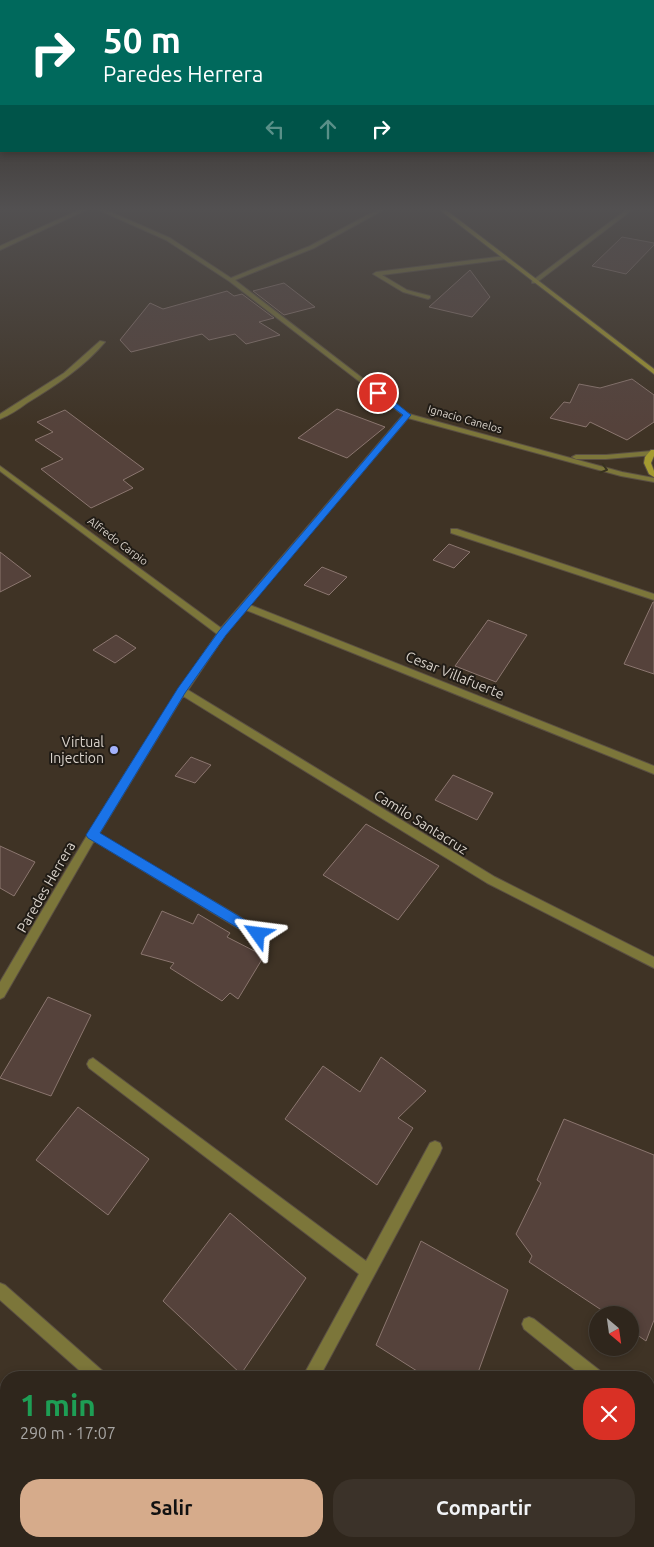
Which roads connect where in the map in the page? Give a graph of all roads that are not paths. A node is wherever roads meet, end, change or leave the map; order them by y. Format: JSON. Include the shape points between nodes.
{"nodes":[{"id":1,"x":234,"y":282,"type":"edge"},
{"id":2,"x":390,"y":282,"type":"edge"},
{"id":3,"x":534,"y":282,"type":"edge"},
{"id":4,"x":428,"y":297,"type":"dead end"},
{"id":5,"x":102,"y":342,"type":"dead end"},
{"id":6,"x":654,"y":372,"type":"edge"},
{"id":7,"x":407,"y":415,"type":"junction"},
{"id":8,"x":0,"y":417,"type":"edge"},
{"id":9,"x":653,"y":453,"type":"edge"},
{"id":10,"x":557,"y":456,"type":"junction"},
{"id":11,"x":0,"y":468,"type":"edge"},
{"id":12,"x":654,"y":475,"type":"edge"},
{"id":13,"x":654,"y":480,"type":"edge"},
{"id":14,"x":454,"y":531,"type":"dead end"},
{"id":15,"x":654,"y":597,"type":"edge"},
{"id":16,"x":245,"y":606,"type":"junction"},
{"id":17,"x":222,"y":633,"type":"junction"},
{"id":18,"x":182,"y":691,"type":"junction"},
{"id":19,"x":654,"y":770,"type":"edge"},
{"id":20,"x":92,"y":835,"type":"junction"},
{"id":21,"x":258,"y":934,"type":"dead end"},
{"id":22,"x":654,"y":963,"type":"edge"},
{"id":23,"x":0,"y":993,"type":"edge"},
{"id":24,"x":93,"y":1064,"type":"dead end"},
{"id":25,"x":435,"y":1148,"type":"dead end"},
{"id":26,"x":368,"y":1272,"type":"junction"},
{"id":27,"x":0,"y":1290,"type":"edge"},
{"id":28,"x":528,"y":1324,"type":"dead end"},
{"id":29,"x":92,"y":1371,"type":"edge"},
{"id":30,"x":314,"y":1371,"type":"edge"},
{"id":31,"x":589,"y":1371,"type":"edge"}],
"edges":[{"from":1,"to":7,"type":"street","name":"Ignacio Canelos"},
{"from":2,"to":4,"type":"street","via":[[405,291]]},
{"from":3,"to":6,"type":"street"},
{"from":5,"to":8,"type":"street","via":[[58,381]]},
{"from":7,"to":10,"type":"street","name":"Ignacio Canelos"},
{"from":7,"to":16,"type":"street","name":"Paredes Herrera"},
{"from":9,"to":10,"type":"street","name":"Ignacio Canelos","via":[[606,458]]},
{"from":9,"to":12,"type":"street","via":[[646,463]]},
{"from":10,"to":13,"type":"street","name":"Ignacio Canelos","one_way":true},
{"from":11,"to":17,"type":"street","name":"Alfredo Carpio"},
{"from":14,"to":15,"type":"street"},
{"from":16,"to":17,"type":"street","name":"Paredes Herrera"},
{"from":16,"to":19,"type":"street","name":"Cesar Villafuerte"},
{"from":17,"to":18,"type":"street","name":"Paredes Herrera"},
{"from":18,"to":20,"type":"street","name":"Paredes Herrera"},
{"from":18,"to":22,"type":"street","name":"Camilo Santacruz","via":[[491,880]]},
{"from":20,"to":21,"type":"street"},
{"from":20,"to":23,"type":"street","name":"Paredes Herrera"},
{"from":24,"to":26,"type":"street"},
{"from":25,"to":26,"type":"street"},
{"from":26,"to":30,"type":"street"},
{"from":27,"to":29,"type":"street"},
{"from":28,"to":31,"type":"street"}]}
